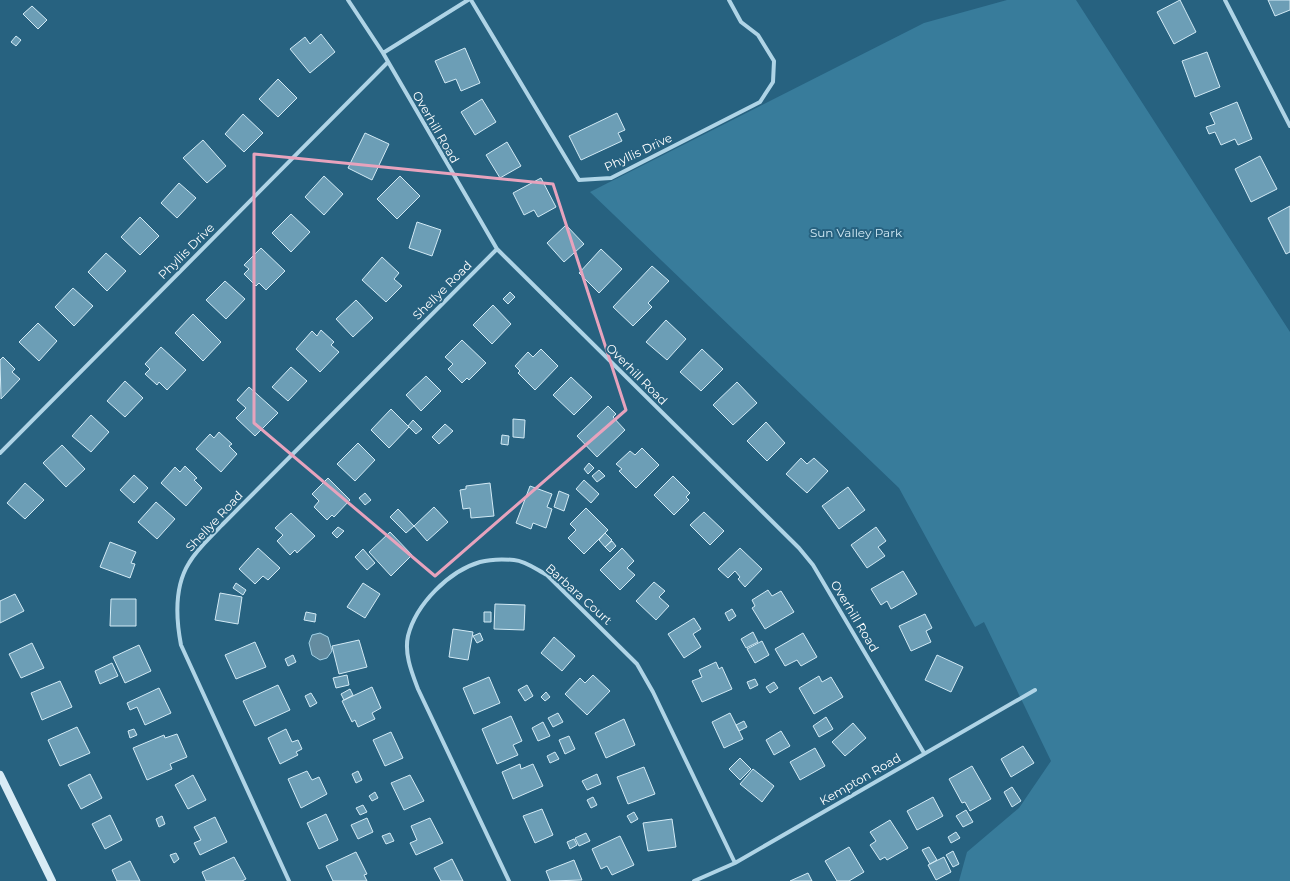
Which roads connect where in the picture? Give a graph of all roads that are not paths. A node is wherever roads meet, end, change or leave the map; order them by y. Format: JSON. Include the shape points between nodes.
{"nodes":[{"id":1,"x":348,"y":0,"type":"edge"},
{"id":2,"x":469,"y":0,"type":"edge"},
{"id":3,"x":729,"y":0,"type":"edge"},
{"id":4,"x":1225,"y":0,"type":"edge"},
{"id":5,"x":383,"y":53,"type":"junction"},
{"id":6,"x":387,"y":62,"type":"junction"},
{"id":7,"x":1290,"y":126,"type":"edge"},
{"id":8,"x":497,"y":249,"type":"junction"},
{"id":9,"x":0,"y":453,"type":"edge"},
{"id":10,"x":1035,"y":690,"type":"dead end"},
{"id":11,"x":924,"y":753,"type":"junction"},
{"id":12,"x":0,"y":775,"type":"edge"},
{"id":13,"x":734,"y":863,"type":"junction"},
{"id":14,"x":52,"y":881,"type":"edge"},
{"id":15,"x":290,"y":881,"type":"edge"},
{"id":16,"x":509,"y":881,"type":"edge"},
{"id":17,"x":694,"y":881,"type":"edge"}],
"edges":[{"from":1,"to":5,"type":"street","name":"Overhill Road"},
{"from":2,"to":3,"type":"street","name":"Phyllis Drive","via":[[579,180],[611,178],[760,102],[773,82],[774,60],[758,35],[742,22]]},
{"from":2,"to":5,"type":"street","name":"Phyllis Drive"},
{"from":4,"to":7,"type":"street"},
{"from":5,"to":6,"type":"street","name":"Overhill Road"},
{"from":6,"to":8,"type":"street","name":"Overhill Road"},
{"from":6,"to":9,"type":"street","name":"Phyllis Drive"},
{"from":8,"to":11,"type":"street","name":"Overhill Road","via":[[799,548],[817,571]]},
{"from":8,"to":15,"type":"street","name":"Shellye Road","via":[[222,525],[189,563],[181,581],[177,618],[181,645]]},
{"from":10,"to":11,"type":"street","name":"Kempton Road"},
{"from":11,"to":13,"type":"street","name":"Kempton Road"},
{"from":12,"to":14,"type":"main road"},
{"from":13,"to":16,"type":"street","name":"Barbara Court","via":[[653,692],[637,664],[547,576],[516,560],[499,560],[481,562],[465,569],[436,591],[413,622],[407,651],[418,689]]},
{"from":13,"to":17,"type":"street","name":"Kempton Road"}]}
